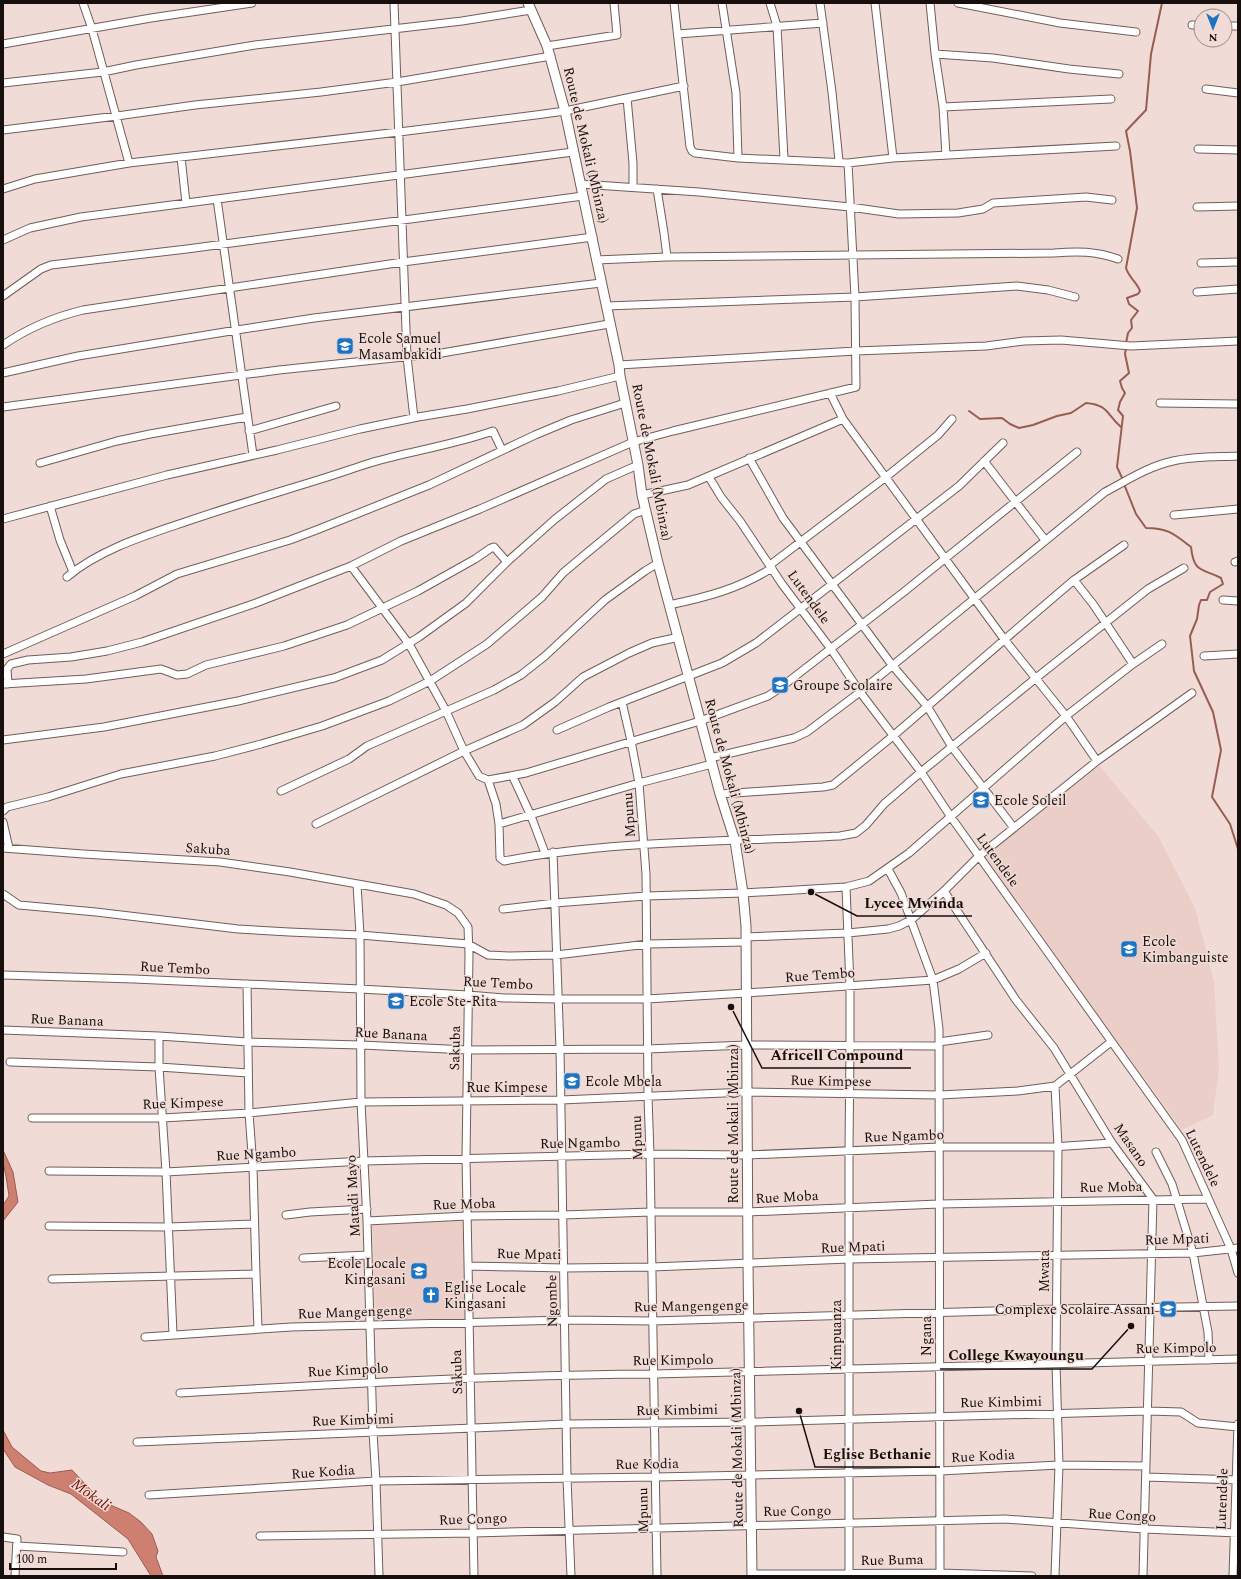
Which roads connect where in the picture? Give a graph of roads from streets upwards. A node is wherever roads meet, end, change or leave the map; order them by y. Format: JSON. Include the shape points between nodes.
{"nodes":[{"id":1,"x":83,"y":3,"type":"edge"},
{"id":2,"x":252,"y":3,"type":"edge"},
{"id":3,"x":394,"y":3,"type":"edge"},
{"id":4,"x":614,"y":3,"type":"edge"},
{"id":5,"x":674,"y":3,"type":"edge"},
{"id":6,"x":722,"y":3,"type":"edge"},
{"id":7,"x":770,"y":3,"type":"edge"},
{"id":8,"x":820,"y":3,"type":"edge"},
{"id":9,"x":875,"y":3,"type":"edge"},
{"id":10,"x":930,"y":3,"type":"edge"},
{"id":11,"x":958,"y":3,"type":"edge"},
{"id":12,"x":530,"y":7,"type":"edge"},
{"id":13,"x":823,"y":24,"type":"junction"},
{"id":14,"x":777,"y":26,"type":"junction"},
{"id":15,"x":92,"y":28,"type":"junction"},
{"id":16,"x":396,"y":28,"type":"junction"},
{"id":17,"x":727,"y":31,"type":"junction"},
{"id":18,"x":1136,"y":32,"type":"dead end"},
{"id":19,"x":678,"y":34,"type":"junction"},
{"id":20,"x":3,"y":44,"type":"edge"},
{"id":21,"x":547,"y":46,"type":"junction"},
{"id":22,"x":935,"y":54,"type":"junction"},
{"id":23,"x":551,"y":56,"type":"junction"},
{"id":24,"x":103,"y":72,"type":"junction"},
{"id":25,"x":1119,"y":74,"type":"dead end"},
{"id":26,"x":398,"y":82,"type":"junction"},
{"id":27,"x":3,"y":83,"type":"edge"},
{"id":28,"x":684,"y":86,"type":"junction"},
{"id":29,"x":1206,"y":90,"type":"dead end"},
{"id":30,"x":1238,"y":93,"type":"edge"},
{"id":31,"x":627,"y":98,"type":"junction"},
{"id":32,"x":1111,"y":99,"type":"dead end"},
{"id":33,"x":943,"y":107,"type":"junction"},
{"id":34,"x":565,"y":111,"type":"junction"},
{"id":35,"x":117,"y":116,"type":"junction"},
{"id":36,"x":3,"y":130,"type":"edge"},
{"id":37,"x":399,"y":132,"type":"junction"},
{"id":38,"x":1116,"y":146,"type":"dead end"},
{"id":39,"x":1198,"y":149,"type":"dead end"},
{"id":40,"x":1238,"y":150,"type":"edge"},
{"id":41,"x":574,"y":152,"type":"junction"},
{"id":42,"x":946,"y":155,"type":"junction"},
{"id":43,"x":181,"y":157,"type":"junction"},
{"id":44,"x":738,"y":158,"type":"junction"},
{"id":45,"x":893,"y":158,"type":"junction"},
{"id":46,"x":784,"y":159,"type":"junction"},
{"id":47,"x":839,"y":161,"type":"junction"},
{"id":48,"x":848,"y":162,"type":"junction"},
{"id":49,"x":129,"y":163,"type":"junction"},
{"id":50,"x":401,"y":175,"type":"junction"},
{"id":51,"x":580,"y":184,"type":"junction"},
{"id":52,"x":633,"y":187,"type":"junction"},
{"id":53,"x":3,"y":189,"type":"edge"},
{"id":54,"x":656,"y":189,"type":"junction"},
{"id":55,"x":583,"y":196,"type":"junction"},
{"id":56,"x":217,"y":199,"type":"junction"},
{"id":57,"x":1112,"y":200,"type":"dead end"},
{"id":58,"x":186,"y":203,"type":"junction"},
{"id":59,"x":1238,"y":206,"type":"edge"},
{"id":60,"x":850,"y":207,"type":"junction"},
{"id":61,"x":1197,"y":207,"type":"dead end"},
{"id":62,"x":402,"y":219,"type":"junction"},
{"id":63,"x":593,"y":237,"type":"junction"},
{"id":64,"x":3,"y":240,"type":"edge"},
{"id":65,"x":223,"y":243,"type":"junction"},
{"id":66,"x":853,"y":254,"type":"junction"},
{"id":67,"x":667,"y":257,"type":"junction"},
{"id":68,"x":1118,"y":259,"type":"dead end"},
{"id":69,"x":596,"y":260,"type":"junction"},
{"id":70,"x":403,"y":262,"type":"junction"},
{"id":71,"x":1238,"y":262,"type":"edge"},
{"id":72,"x":1201,"y":263,"type":"dead end"},
{"id":73,"x":601,"y":283,"type":"junction"},
{"id":74,"x":229,"y":288,"type":"junction"},
{"id":75,"x":1238,"y":289,"type":"edge"},
{"id":76,"x":1197,"y":292,"type":"dead end"},
{"id":77,"x":3,"y":296,"type":"edge"},
{"id":78,"x":855,"y":297,"type":"junction"},
{"id":79,"x":1075,"y":297,"type":"dead end"},
{"id":80,"x":606,"y":306,"type":"junction"},
{"id":81,"x":406,"y":308,"type":"junction"},
{"id":82,"x":609,"y":324,"type":"junction"},
{"id":83,"x":237,"y":330,"type":"junction"},
{"id":84,"x":1238,"y":341,"type":"edge"},
{"id":85,"x":3,"y":345,"type":"edge"},
{"id":86,"x":856,"y":351,"type":"junction"},
{"id":87,"x":407,"y":357,"type":"junction"},
{"id":88,"x":619,"y":364,"type":"junction"},
{"id":89,"x":3,"y":373,"type":"edge"},
{"id":90,"x":241,"y":376,"type":"junction"},
{"id":91,"x":620,"y":376,"type":"junction"},
{"id":92,"x":830,"y":393,"type":"junction"},
{"id":93,"x":625,"y":403,"type":"junction"},
{"id":94,"x":1160,"y":403,"type":"dead end"},
{"id":95,"x":1238,"y":404,"type":"edge"},
{"id":96,"x":336,"y":406,"type":"dead end"},
{"id":97,"x":3,"y":407,"type":"edge"},
{"id":98,"x":247,"y":417,"type":"junction"},
{"id":99,"x":414,"y":418,"type":"junction"},
{"id":100,"x":843,"y":419,"type":"junction"},
{"id":101,"x":952,"y":420,"type":"dead end"},
{"id":102,"x":249,"y":431,"type":"junction"},
{"id":103,"x":633,"y":442,"type":"junction"},
{"id":104,"x":1003,"y":443,"type":"dead end"},
{"id":105,"x":502,"y":450,"type":"junction"},
{"id":106,"x":1077,"y":452,"type":"dead end"},
{"id":107,"x":253,"y":455,"type":"junction"},
{"id":108,"x":1238,"y":456,"type":"edge"},
{"id":109,"x":749,"y":458,"type":"junction"},
{"id":110,"x":984,"y":461,"type":"junction"},
{"id":111,"x":40,"y":463,"type":"dead end"},
{"id":112,"x":638,"y":465,"type":"junction"},
{"id":113,"x":709,"y":477,"type":"junction"},
{"id":114,"x":886,"y":477,"type":"junction"},
{"id":115,"x":642,"y":495,"type":"junction"},
{"id":116,"x":1015,"y":502,"type":"junction"},
{"id":117,"x":50,"y":506,"type":"junction"},
{"id":118,"x":1238,"y":509,"type":"edge"},
{"id":119,"x":646,"y":510,"type":"junction"},
{"id":120,"x":1174,"y":515,"type":"dead end"},
{"id":121,"x":3,"y":519,"type":"edge"},
{"id":122,"x":916,"y":520,"type":"junction"},
{"id":123,"x":1045,"y":540,"type":"junction"},
{"id":124,"x":801,"y":542,"type":"junction"},
{"id":125,"x":1124,"y":544,"type":"dead end"},
{"id":126,"x":944,"y":558,"type":"junction"},
{"id":127,"x":507,"y":562,"type":"junction"},
{"id":128,"x":658,"y":563,"type":"junction"},
{"id":129,"x":351,"y":566,"type":"junction"},
{"id":130,"x":771,"y":567,"type":"junction"},
{"id":131,"x":1184,"y":568,"type":"dead end"},
{"id":132,"x":1074,"y":580,"type":"junction"},
{"id":133,"x":831,"y":584,"type":"junction"},
{"id":134,"x":975,"y":597,"type":"junction"},
{"id":135,"x":1223,"y":600,"type":"dead end"},
{"id":136,"x":1238,"y":600,"type":"edge"},
{"id":137,"x":669,"y":605,"type":"junction"},
{"id":138,"x":381,"y":608,"type":"junction"},
{"id":139,"x":801,"y":608,"type":"junction"},
{"id":140,"x":1105,"y":623,"type":"junction"},
{"id":141,"x":862,"y":624,"type":"junction"},
{"id":142,"x":679,"y":637,"type":"junction"},
{"id":143,"x":1004,"y":639,"type":"junction"},
{"id":144,"x":409,"y":644,"type":"junction"},
{"id":145,"x":1162,"y":644,"type":"dead end"},
{"id":146,"x":831,"y":649,"type":"junction"},
{"id":147,"x":3,"y":654,"type":"edge"},
{"id":148,"x":1238,"y":654,"type":"edge"},
{"id":149,"x":1204,"y":656,"type":"dead end"},
{"id":150,"x":1133,"y":664,"type":"junction"},
{"id":151,"x":892,"y":665,"type":"junction"},
{"id":152,"x":688,"y":676,"type":"junction"},
{"id":153,"x":1036,"y":678,"type":"junction"},
{"id":154,"x":430,"y":680,"type":"junction"},
{"id":155,"x":5,"y":684,"type":"edge"},
{"id":156,"x":860,"y":692,"type":"junction"},
{"id":157,"x":1192,"y":693,"type":"dead end"},
{"id":158,"x":622,"y":702,"type":"junction"},
{"id":159,"x":927,"y":706,"type":"junction"},
{"id":160,"x":446,"y":711,"type":"junction"},
{"id":161,"x":1066,"y":716,"type":"junction"},
{"id":162,"x":700,"y":721,"type":"junction"},
{"id":163,"x":557,"y":730,"type":"dead end"},
{"id":164,"x":893,"y":736,"type":"junction"},
{"id":165,"x":3,"y":740,"type":"edge"},
{"id":166,"x":632,"y":741,"type":"junction"},
{"id":167,"x":952,"y":747,"type":"junction"},
{"id":168,"x":464,"y":751,"type":"junction"},
{"id":169,"x":711,"y":761,"type":"junction"},
{"id":170,"x":1097,"y":761,"type":"junction"},
{"id":171,"x":921,"y":772,"type":"junction"},
{"id":172,"x":513,"y":776,"type":"junction"},
{"id":173,"x":488,"y":780,"type":"junction"},
{"id":174,"x":639,"y":783,"type":"junction"},
{"id":175,"x":984,"y":788,"type":"junction"},
{"id":176,"x":281,"y":790,"type":"dead end"},
{"id":177,"x":720,"y":794,"type":"junction"},
{"id":178,"x":3,"y":811,"type":"edge"},
{"id":179,"x":531,"y":816,"type":"junction"},
{"id":180,"x":951,"y":817,"type":"junction"},
{"id":181,"x":3,"y":822,"type":"edge"},
{"id":182,"x":316,"y":824,"type":"dead end"},
{"id":183,"x":499,"y":824,"type":"junction"},
{"id":184,"x":1014,"y":828,"type":"junction"},
{"id":185,"x":735,"y":841,"type":"junction"},
{"id":186,"x":644,"y":845,"type":"junction"},
{"id":187,"x":6,"y":848,"type":"edge"},
{"id":188,"x":553,"y":852,"type":"junction"},
{"id":189,"x":544,"y":853,"type":"junction"},
{"id":190,"x":979,"y":856,"type":"junction"},
{"id":191,"x":888,"y":869,"type":"junction"},
{"id":192,"x":357,"y":884,"type":"junction"},
{"id":193,"x":846,"y":887,"type":"junction"},
{"id":194,"x":944,"y":891,"type":"junction"},
{"id":195,"x":743,"y":893,"type":"junction"},
{"id":196,"x":3,"y":894,"type":"edge"},
{"id":197,"x":646,"y":896,"type":"junction"},
{"id":198,"x":555,"y":903,"type":"junction"},
{"id":199,"x":503,"y":909,"type":"dead end"},
{"id":200,"x":911,"y":920,"type":"junction"},
{"id":201,"x":848,"y":933,"type":"junction"},
{"id":202,"x":360,"y":935,"type":"junction"},
{"id":203,"x":746,"y":940,"type":"junction"},
{"id":204,"x":468,"y":944,"type":"junction"},
{"id":205,"x":648,"y":944,"type":"junction"},
{"id":206,"x":986,"y":953,"type":"junction"},
{"id":207,"x":556,"y":954,"type":"junction"},
{"id":208,"x":3,"y":975,"type":"edge"},
{"id":209,"x":933,"y":980,"type":"junction"},
{"id":210,"x":247,"y":984,"type":"junction"},
{"id":211,"x":850,"y":986,"type":"junction"},
{"id":212,"x":360,"y":989,"type":"junction"},
{"id":213,"x":746,"y":993,"type":"junction"},
{"id":214,"x":468,"y":995,"type":"junction"},
{"id":215,"x":557,"y":999,"type":"junction"},
{"id":216,"x":647,"y":999,"type":"junction"},
{"id":217,"x":3,"y":1030,"type":"edge"},
{"id":218,"x":988,"y":1034,"type":"dead end"},
{"id":219,"x":159,"y":1036,"type":"junction"},
{"id":220,"x":248,"y":1042,"type":"junction"},
{"id":221,"x":1111,"y":1042,"type":"junction"},
{"id":222,"x":939,"y":1044,"type":"junction"},
{"id":223,"x":361,"y":1045,"type":"junction"},
{"id":224,"x":747,"y":1045,"type":"junction"},
{"id":225,"x":850,"y":1046,"type":"junction"},
{"id":226,"x":560,"y":1049,"type":"junction"},
{"id":227,"x":647,"y":1049,"type":"junction"},
{"id":228,"x":468,"y":1050,"type":"junction"},
{"id":229,"x":10,"y":1062,"type":"dead end"},
{"id":230,"x":159,"y":1067,"type":"junction"},
{"id":231,"x":248,"y":1073,"type":"junction"},
{"id":232,"x":1071,"y":1074,"type":"junction"},
{"id":233,"x":1055,"y":1086,"type":"junction"},
{"id":234,"x":747,"y":1092,"type":"junction"},
{"id":235,"x":850,"y":1094,"type":"junction"},
{"id":236,"x":940,"y":1096,"type":"junction"},
{"id":237,"x":648,"y":1097,"type":"junction"},
{"id":238,"x":466,"y":1100,"type":"junction"},
{"id":239,"x":561,"y":1100,"type":"junction"},
{"id":240,"x":361,"y":1102,"type":"junction"},
{"id":241,"x":249,"y":1113,"type":"junction"},
{"id":242,"x":32,"y":1118,"type":"dead end"},
{"id":243,"x":163,"y":1118,"type":"junction"},
{"id":244,"x":1112,"y":1143,"type":"junction"},
{"id":245,"x":940,"y":1147,"type":"junction"},
{"id":246,"x":1058,"y":1147,"type":"junction"},
{"id":247,"x":849,"y":1151,"type":"junction"},
{"id":248,"x":1156,"y":1152,"type":"dead end"},
{"id":249,"x":650,"y":1154,"type":"junction"},
{"id":250,"x":747,"y":1155,"type":"junction"},
{"id":251,"x":561,"y":1156,"type":"junction"},
{"id":252,"x":466,"y":1158,"type":"junction"},
{"id":253,"x":364,"y":1161,"type":"junction"},
{"id":254,"x":253,"y":1167,"type":"junction"},
{"id":255,"x":49,"y":1170,"type":"dead end"},
{"id":256,"x":166,"y":1172,"type":"junction"},
{"id":257,"x":1153,"y":1199,"type":"junction"},
{"id":258,"x":1208,"y":1199,"type":"junction"},
{"id":259,"x":1177,"y":1200,"type":"junction"},
{"id":260,"x":1057,"y":1202,"type":"junction"},
{"id":261,"x":939,"y":1204,"type":"junction"},
{"id":262,"x":849,"y":1207,"type":"junction"},
{"id":263,"x":367,"y":1209,"type":"junction"},
{"id":264,"x":651,"y":1212,"type":"junction"},
{"id":265,"x":747,"y":1212,"type":"junction"},
{"id":266,"x":286,"y":1215,"type":"dead end"},
{"id":267,"x":563,"y":1215,"type":"junction"},
{"id":268,"x":467,"y":1216,"type":"junction"},
{"id":269,"x":367,"y":1221,"type":"junction"},
{"id":270,"x":254,"y":1224,"type":"junction"},
{"id":271,"x":49,"y":1226,"type":"dead end"},
{"id":272,"x":168,"y":1227,"type":"junction"},
{"id":273,"x":1234,"y":1249,"type":"edge"},
{"id":274,"x":1152,"y":1253,"type":"junction"},
{"id":275,"x":1193,"y":1253,"type":"junction"},
{"id":276,"x":368,"y":1255,"type":"junction"},
{"id":277,"x":1056,"y":1255,"type":"junction"},
{"id":278,"x":939,"y":1257,"type":"junction"},
{"id":279,"x":303,"y":1258,"type":"dead end"},
{"id":280,"x":849,"y":1259,"type":"junction"},
{"id":281,"x":748,"y":1264,"type":"junction"},
{"id":282,"x":468,"y":1266,"type":"junction"},
{"id":283,"x":652,"y":1267,"type":"junction"},
{"id":284,"x":564,"y":1268,"type":"junction"},
{"id":285,"x":1238,"y":1273,"type":"edge"},
{"id":286,"x":256,"y":1274,"type":"junction"},
{"id":287,"x":170,"y":1277,"type":"junction"},
{"id":288,"x":52,"y":1280,"type":"dead end"},
{"id":289,"x":1238,"y":1306,"type":"edge"},
{"id":290,"x":1204,"y":1307,"type":"junction"},
{"id":291,"x":1150,"y":1309,"type":"junction"},
{"id":292,"x":1057,"y":1310,"type":"junction"},
{"id":293,"x":939,"y":1314,"type":"junction"},
{"id":294,"x":849,"y":1316,"type":"junction"},
{"id":295,"x":749,"y":1318,"type":"junction"},
{"id":296,"x":565,"y":1320,"type":"junction"},
{"id":297,"x":653,"y":1321,"type":"junction"},
{"id":298,"x":468,"y":1322,"type":"junction"},
{"id":299,"x":371,"y":1325,"type":"junction"},
{"id":300,"x":258,"y":1329,"type":"junction"},
{"id":301,"x":173,"y":1334,"type":"junction"},
{"id":302,"x":145,"y":1336,"type":"dead end"},
{"id":303,"x":1238,"y":1359,"type":"edge"},
{"id":304,"x":1209,"y":1360,"type":"junction"},
{"id":305,"x":1149,"y":1362,"type":"junction"},
{"id":306,"x":1056,"y":1364,"type":"junction"},
{"id":307,"x":939,"y":1367,"type":"junction"},
{"id":308,"x":849,"y":1369,"type":"junction"},
{"id":309,"x":750,"y":1371,"type":"junction"},
{"id":310,"x":566,"y":1374,"type":"junction"},
{"id":311,"x":654,"y":1374,"type":"junction"},
{"id":312,"x":470,"y":1378,"type":"junction"},
{"id":313,"x":372,"y":1382,"type":"junction"},
{"id":314,"x":180,"y":1393,"type":"dead end"},
{"id":315,"x":1148,"y":1411,"type":"junction"},
{"id":316,"x":1058,"y":1414,"type":"junction"},
{"id":317,"x":939,"y":1416,"type":"junction"},
{"id":318,"x":849,"y":1419,"type":"junction"},
{"id":319,"x":751,"y":1422,"type":"junction"},
{"id":320,"x":567,"y":1424,"type":"junction"},
{"id":321,"x":655,"y":1424,"type":"junction"},
{"id":322,"x":1238,"y":1424,"type":"edge"},
{"id":323,"x":1238,"y":1427,"type":"edge"},
{"id":324,"x":472,"y":1428,"type":"junction"},
{"id":325,"x":373,"y":1432,"type":"junction"},
{"id":326,"x":137,"y":1442,"type":"dead end"},
{"id":327,"x":1059,"y":1465,"type":"junction"},
{"id":328,"x":1146,"y":1466,"type":"junction"},
{"id":329,"x":940,"y":1471,"type":"junction"},
{"id":330,"x":849,"y":1473,"type":"junction"},
{"id":331,"x":751,"y":1475,"type":"junction"},
{"id":332,"x":1146,"y":1477,"type":"junction"},
{"id":333,"x":567,"y":1478,"type":"junction"},
{"id":334,"x":656,"y":1478,"type":"junction"},
{"id":335,"x":473,"y":1479,"type":"junction"},
{"id":336,"x":1237,"y":1480,"type":"edge"},
{"id":337,"x":376,"y":1481,"type":"junction"},
{"id":338,"x":149,"y":1495,"type":"dead end"},
{"id":339,"x":940,"y":1521,"type":"junction"},
{"id":340,"x":849,"y":1523,"type":"junction"},
{"id":341,"x":1056,"y":1524,"type":"junction"},
{"id":342,"x":752,"y":1525,"type":"junction"},
{"id":343,"x":656,"y":1527,"type":"junction"},
{"id":344,"x":569,"y":1529,"type":"junction"},
{"id":345,"x":1144,"y":1529,"type":"junction"},
{"id":346,"x":474,"y":1533,"type":"junction"},
{"id":347,"x":1236,"y":1533,"type":"edge"},
{"id":348,"x":378,"y":1535,"type":"junction"},
{"id":349,"x":260,"y":1536,"type":"dead end"},
{"id":350,"x":3,"y":1538,"type":"edge"},
{"id":351,"x":17,"y":1546,"type":"junction"},
{"id":352,"x":123,"y":1552,"type":"dead end"},
{"id":353,"x":940,"y":1574,"type":"edge"},
{"id":354,"x":752,"y":1575,"type":"edge"},
{"id":355,"x":849,"y":1575,"type":"edge"},
{"id":356,"x":16,"y":1576,"type":"edge"},
{"id":357,"x":379,"y":1576,"type":"edge"},
{"id":358,"x":474,"y":1576,"type":"edge"},
{"id":359,"x":570,"y":1576,"type":"edge"},
{"id":360,"x":657,"y":1576,"type":"edge"},
{"id":361,"x":1032,"y":1576,"type":"edge"},
{"id":362,"x":1055,"y":1576,"type":"edge"},
{"id":363,"x":1143,"y":1576,"type":"edge"},
{"id":364,"x":1233,"y":1576,"type":"edge"}],
"edges":[{"from":1,"to":15,"type":"street"},
{"from":2,"to":15,"type":"street"},
{"from":3,"to":16,"type":"street"},
{"from":4,"to":21,"type":"street","via":[[617,35]]},
{"from":5,"to":19,"type":"street"},
{"from":6,"to":17,"type":"street"},
{"from":7,"to":14,"type":"street"},
{"from":8,"to":13,"type":"street"},
{"from":9,"to":45,"type":"street"},
{"from":10,"to":22,"type":"street"},
{"from":11,"to":18,"type":"street","via":[[1060,23]]},
{"from":12,"to":16,"type":"street","via":[[462,21]]},
{"from":12,"to":21,"type":"street","name":"Route de Mokali (Mbinza)"},
{"from":13,"to":14,"type":"street"},
{"from":13,"to":47,"type":"street"},
{"from":14,"to":17,"type":"street"},
{"from":14,"to":46,"type":"street"},
{"from":15,"to":20,"type":"street"},
{"from":15,"to":24,"type":"street"},
{"from":16,"to":24,"type":"street","via":[[255,45]]},
{"from":16,"to":26,"type":"street"},
{"from":17,"to":19,"type":"street"},
{"from":17,"to":44,"type":"street","via":[[736,93]]},
{"from":19,"to":28,"type":"street"},
{"from":21,"to":23,"type":"street","name":"Route de Mokali (Mbinza)"},
{"from":22,"to":25,"type":"street","via":[[993,58]]},
{"from":22,"to":33,"type":"street"},
{"from":23,"to":26,"type":"street"},
{"from":23,"to":34,"type":"street","name":"Route de Mokali (Mbinza)"},
{"from":24,"to":27,"type":"street"},
{"from":24,"to":35,"type":"street"},
{"from":26,"to":35,"type":"street"},
{"from":26,"to":37,"type":"street"},
{"from":28,"to":31,"type":"street"},
{"from":28,"to":44,"type":"street","via":[[691,150],[695,153]]},
{"from":29,"to":30,"type":"street"},
{"from":31,"to":34,"type":"street"},
{"from":31,"to":52,"type":"street","via":[[634,164]]},
{"from":32,"to":33,"type":"street"},
{"from":33,"to":42,"type":"street"},
{"from":34,"to":37,"type":"street"},
{"from":34,"to":41,"type":"street","name":"Route de Mokali (Mbinza)"},
{"from":35,"to":36,"type":"street"},
{"from":35,"to":49,"type":"street"},
{"from":37,"to":43,"type":"street"},
{"from":37,"to":50,"type":"street"},
{"from":38,"to":42,"type":"street"},
{"from":39,"to":40,"type":"street"},
{"from":41,"to":50,"type":"street"},
{"from":41,"to":51,"type":"street","name":"Route de Mokali (Mbinza)"},
{"from":42,"to":45,"type":"street"},
{"from":43,"to":49,"type":"street"},
{"from":43,"to":58,"type":"street"},
{"from":44,"to":46,"type":"street"},
{"from":45,"to":48,"type":"street"},
{"from":46,"to":47,"type":"street"},
{"from":47,"to":48,"type":"street"},
{"from":48,"to":60,"type":"street"},
{"from":49,"to":53,"type":"street","via":[[35,179]]},
{"from":50,"to":56,"type":"street"},
{"from":50,"to":62,"type":"street"},
{"from":51,"to":52,"type":"street"},
{"from":51,"to":55,"type":"street","name":"Route de Mokali (Mbinza)"},
{"from":52,"to":54,"type":"street"},
{"from":54,"to":60,"type":"street"},
{"from":54,"to":67,"type":"street"},
{"from":55,"to":62,"type":"street"},
{"from":55,"to":63,"type":"street","name":"Route de Mokali (Mbinza)"},
{"from":56,"to":58,"type":"street"},
{"from":56,"to":65,"type":"street"},
{"from":57,"to":60,"type":"street","via":[[1086,197],[993,203],[982,210],[926,215]]},
{"from":58,"to":64,"type":"street","via":[[81,217],[37,226]]},
{"from":59,"to":61,"type":"street"},
{"from":60,"to":66,"type":"street"},
{"from":62,"to":65,"type":"street"},
{"from":62,"to":70,"type":"street"},
{"from":63,"to":69,"type":"street","name":"Route de Mokali (Mbinza)"},
{"from":63,"to":70,"type":"street"},
{"from":65,"to":74,"type":"street"},
{"from":65,"to":77,"type":"street","via":[[51,265],[41,268]]},
{"from":66,"to":67,"type":"street"},
{"from":66,"to":68,"type":"street","via":[[1078,251],[1101,253]]},
{"from":66,"to":78,"type":"street"},
{"from":67,"to":69,"type":"street"},
{"from":69,"to":73,"type":"street","name":"Route de Mokali (Mbinza)"},
{"from":70,"to":74,"type":"street"},
{"from":70,"to":81,"type":"street"},
{"from":71,"to":72,"type":"street"},
{"from":73,"to":80,"type":"street","name":"Route de Mokali (Mbinza)"},
{"from":73,"to":81,"type":"street"},
{"from":74,"to":83,"type":"street"},
{"from":74,"to":85,"type":"street","via":[[61,315]]},
{"from":75,"to":76,"type":"street"},
{"from":78,"to":79,"type":"street","via":[[1017,286]]},
{"from":78,"to":80,"type":"street"},
{"from":78,"to":86,"type":"street"},
{"from":80,"to":82,"type":"street","name":"Route de Mokali (Mbinza)"},
{"from":81,"to":83,"type":"street"},
{"from":81,"to":87,"type":"street"},
{"from":82,"to":87,"type":"street"},
{"from":82,"to":88,"type":"street","name":"Route de Mokali (Mbinza)"},
{"from":83,"to":89,"type":"street","via":[[78,356]]},
{"from":83,"to":90,"type":"street"},
{"from":84,"to":86,"type":"street","via":[[1120,346],[1061,340]]},
{"from":86,"to":88,"type":"street"},
{"from":86,"to":92,"type":"street","via":[[856,386]]},
{"from":87,"to":90,"type":"street"},
{"from":87,"to":99,"type":"street"},
{"from":88,"to":91,"type":"street","name":"Route de Mokali (Mbinza)"},
{"from":90,"to":97,"type":"street"},
{"from":90,"to":98,"type":"street"},
{"from":91,"to":93,"type":"street","name":"Route de Mokali (Mbinza)"},
{"from":91,"to":99,"type":"street","via":[[558,391]]},
{"from":92,"to":100,"type":"street"},
{"from":92,"to":103,"type":"street"},
{"from":93,"to":103,"type":"street","name":"Route de Mokali (Mbinza)"},
{"from":93,"to":105,"type":"street","via":[[570,420]]},
{"from":94,"to":95,"type":"street"},
{"from":96,"to":102,"type":"street"},
{"from":98,"to":102,"type":"street"},
{"from":98,"to":111,"type":"street","via":[[137,436]]},
{"from":99,"to":107,"type":"street"},
{"from":100,"to":109,"type":"street"},
{"from":100,"to":114,"type":"street"},
{"from":101,"to":114,"type":"street","via":[[938,435]]},
{"from":102,"to":107,"type":"street"},
{"from":103,"to":112,"type":"street","name":"Route de Mokali (Mbinza)"},
{"from":103,"to":129,"type":"street","via":[[401,541]]},
{"from":104,"to":110,"type":"street"},
{"from":105,"to":117,"type":"street","via":[[493,431],[370,463],[149,534],[94,558],[70,575]]},
{"from":105,"to":147,"type":"street","via":[[428,485],[319,529],[177,574],[135,596]]},
{"from":106,"to":116,"type":"street"},
{"from":107,"to":117,"type":"street"},
{"from":108,"to":123,"type":"street","via":[[1189,458],[1172,461],[1146,471],[1105,492]]},
{"from":109,"to":113,"type":"street"},
{"from":109,"to":124,"type":"street","via":[[783,518]]},
{"from":110,"to":116,"type":"street"},
{"from":110,"to":122,"type":"street","via":[[959,486]]},
{"from":112,"to":115,"type":"street","name":"Route de Mokali (Mbinza)"},
{"from":112,"to":127,"type":"street","via":[[606,479]]},
{"from":113,"to":115,"type":"street","via":[[688,485]]},
{"from":113,"to":130,"type":"street","name":"Lutendele"},
{"from":114,"to":122,"type":"street"},
{"from":114,"to":124,"type":"street"},
{"from":115,"to":119,"type":"street","name":"Route de Mokali (Mbinza)"},
{"from":116,"to":123,"type":"street"},
{"from":116,"to":126,"type":"street"},
{"from":117,"to":121,"type":"street"},
{"from":118,"to":120,"type":"street"},
{"from":119,"to":128,"type":"street","name":"Route de Mokali (Mbinza)"},
{"from":119,"to":154,"type":"street","via":[[634,514],[563,573],[542,597],[500,634]]},
{"from":122,"to":126,"type":"street"},
{"from":122,"to":133,"type":"street"},
{"from":123,"to":134,"type":"street"},
{"from":124,"to":130,"type":"street"},
{"from":124,"to":133,"type":"street"},
{"from":125,"to":132,"type":"street"},
{"from":126,"to":134,"type":"street"},
{"from":126,"to":141,"type":"street"},
{"from":127,"to":138,"type":"street","via":[[491,548]]},
{"from":127,"to":144,"type":"street","via":[[466,603]]},
{"from":128,"to":137,"type":"street","name":"Route de Mokali (Mbinza)"},
{"from":128,"to":160,"type":"street","via":[[605,600],[521,675]]},
{"from":129,"to":138,"type":"street"},
{"from":129,"to":155,"type":"street","via":[[256,603],[142,642],[107,651],[10,664]]},
{"from":130,"to":137,"type":"street","via":[[751,580],[717,594]]},
{"from":130,"to":139,"type":"street","name":"Lutendele"},
{"from":131,"to":140,"type":"street","via":[[1148,589]]},
{"from":132,"to":140,"type":"street"},
{"from":132,"to":143,"type":"street"},
{"from":133,"to":139,"type":"street"},
{"from":133,"to":141,"type":"street"},
{"from":134,"to":143,"type":"street"},
{"from":134,"to":151,"type":"street"},
{"from":135,"to":136,"type":"street"},
{"from":137,"to":142,"type":"street","name":"Route de Mokali (Mbinza)"},
{"from":138,"to":144,"type":"street"},
{"from":138,"to":155,"type":"street","via":[[347,625],[284,646],[206,665],[182,675],[161,669],[86,679]]},
{"from":139,"to":146,"type":"street","name":"Lutendele"},
{"from":139,"to":152,"type":"street","via":[[756,643],[722,663]]},
{"from":140,"to":150,"type":"street"},
{"from":140,"to":153,"type":"street"},
{"from":141,"to":146,"type":"street"},
{"from":141,"to":151,"type":"street"},
{"from":142,"to":152,"type":"street","name":"Route de Mokali (Mbinza)"},
{"from":142,"to":168,"type":"street","via":[[652,643],[629,652],[583,677],[555,702],[523,725]]},
{"from":143,"to":153,"type":"street"},
{"from":143,"to":159,"type":"street"},
{"from":144,"to":154,"type":"street"},
{"from":144,"to":165,"type":"street","via":[[382,660],[327,680],[238,701],[104,726]]},
{"from":145,"to":150,"type":"street"},
{"from":146,"to":156,"type":"street","name":"Lutendele"},
{"from":146,"to":162,"type":"street","via":[[768,696]]},
{"from":148,"to":149,"type":"street"},
{"from":150,"to":161,"type":"street"},
{"from":151,"to":156,"type":"street"},
{"from":151,"to":159,"type":"street"},
{"from":152,"to":158,"type":"street"},
{"from":152,"to":162,"type":"street","name":"Route de Mokali (Mbinza)"},
{"from":153,"to":161,"type":"street"},
{"from":153,"to":167,"type":"street"},
{"from":154,"to":160,"type":"street"},
{"from":154,"to":178,"type":"street","via":[[389,701],[322,726],[215,756],[121,774],[7,807]]},
{"from":156,"to":164,"type":"street","name":"Lutendele"},
{"from":156,"to":169,"type":"street","via":[[807,732]]},
{"from":157,"to":170,"type":"street"},
{"from":158,"to":163,"type":"street"},
{"from":158,"to":166,"type":"street","name":"Mpunu"},
{"from":159,"to":164,"type":"street"},
{"from":159,"to":167,"type":"street"},
{"from":160,"to":168,"type":"street"},
{"from":160,"to":176,"type":"street","via":[[367,746],[349,759]]},
{"from":161,"to":170,"type":"street"},
{"from":161,"to":175,"type":"street"},
{"from":162,"to":166,"type":"street"},
{"from":162,"to":169,"type":"street","name":"Route de Mokali (Mbinza)"},
{"from":164,"to":171,"type":"street","name":"Lutendele"},
{"from":164,"to":177,"type":"street","via":[[833,785]]},
{"from":166,"to":172,"type":"street"},
{"from":166,"to":174,"type":"street","name":"Mpunu"},
{"from":167,"to":171,"type":"street"},
{"from":167,"to":175,"type":"street"},
{"from":168,"to":173,"type":"street","via":[[478,776]]},
{"from":168,"to":182,"type":"street"},
{"from":169,"to":174,"type":"street"},
{"from":169,"to":177,"type":"street","name":"Route de Mokali (Mbinza)"},
{"from":170,"to":184,"type":"street"},
{"from":171,"to":180,"type":"street","name":"Lutendele"},
{"from":171,"to":185,"type":"street","via":[[856,833]]},
{"from":172,"to":173,"type":"street"},
{"from":172,"to":179,"type":"street"},
{"from":173,"to":183,"type":"street"},
{"from":174,"to":179,"type":"street"},
{"from":174,"to":186,"type":"street","name":"Mpunu"},
{"from":175,"to":180,"type":"street"},
{"from":175,"to":184,"type":"street"},
{"from":177,"to":185,"type":"street","name":"Route de Mokali (Mbinza)"},
{"from":179,"to":183,"type":"street"},
{"from":179,"to":189,"type":"street"},
{"from":180,"to":190,"type":"street","name":"Lutendele"},
{"from":180,"to":191,"type":"street"},
{"from":181,"to":187,"type":"street"},
{"from":183,"to":189,"type":"street","via":[[501,860]]},
{"from":184,"to":190,"type":"street"},
{"from":185,"to":186,"type":"street"},
{"from":185,"to":195,"type":"street","name":"Route de Mokali (Mbinza)"},
{"from":186,"to":188,"type":"street"},
{"from":186,"to":197,"type":"street","name":"Mpunu"},
{"from":187,"to":192,"type":"street","name":"Sakuba","via":[[220,862]]},
{"from":188,"to":189,"type":"street"},
{"from":188,"to":198,"type":"street","name":"Ngombe"},
{"from":190,"to":194,"type":"street"},
{"from":190,"to":221,"type":"street","name":"Lutendele"},
{"from":191,"to":193,"type":"street","via":[[869,881]]},
{"from":191,"to":200,"type":"street","name":"Ngana"},
{"from":192,"to":202,"type":"street","name":"Matadi Mayo"},
{"from":192,"to":204,"type":"street","name":"Sakuba","via":[[414,894],[446,905],[467,925]]},
{"from":193,"to":195,"type":"street"},
{"from":193,"to":201,"type":"street","name":"Kimpuanza"},
{"from":194,"to":200,"type":"street"},
{"from":194,"to":206,"type":"street","name":"Masano"},
{"from":195,"to":197,"type":"street"},
{"from":195,"to":203,"type":"street","name":"Route de Mokali (Mbinza)"},
{"from":196,"to":202,"type":"street","via":[[19,905],[238,928]]},
{"from":197,"to":198,"type":"street"},
{"from":197,"to":205,"type":"street","name":"Mpunu"},
{"from":198,"to":199,"type":"street"},
{"from":198,"to":207,"type":"street","name":"Ngombe"},
{"from":200,"to":201,"type":"street","via":[[888,929]]},
{"from":200,"to":209,"type":"street","name":"Ngana"},
{"from":201,"to":203,"type":"street"},
{"from":201,"to":211,"type":"street","name":"Kimpuanza"},
{"from":202,"to":204,"type":"street"},
{"from":202,"to":212,"type":"street","name":"Matadi Mayo"},
{"from":203,"to":205,"type":"street"},
{"from":203,"to":213,"type":"street","name":"Route de Mokali (Mbinza)"},
{"from":204,"to":207,"type":"street","via":[[488,955]]},
{"from":204,"to":214,"type":"street","name":"Sakuba"},
{"from":205,"to":207,"type":"street"},
{"from":205,"to":216,"type":"street","name":"Mpunu"},
{"from":206,"to":209,"type":"street","name":"Rue Tembo","via":[[959,969]]},
{"from":206,"to":232,"type":"street","name":"Masano","via":[[1016,1000]]},
{"from":207,"to":215,"type":"street","name":"Ngombe"},
{"from":208,"to":210,"type":"street","name":"Rue Tembo"},
{"from":209,"to":211,"type":"street","name":"Rue Tembo"},
{"from":209,"to":222,"type":"street","name":"Ngana"},
{"from":210,"to":212,"type":"street","name":"Rue Tembo"},
{"from":210,"to":220,"type":"street"},
{"from":211,"to":213,"type":"street","name":"Rue Tembo"},
{"from":211,"to":225,"type":"street","name":"Kimpuanza"},
{"from":212,"to":214,"type":"street","name":"Rue Tembo"},
{"from":212,"to":223,"type":"street","name":"Matadi Mayo"},
{"from":213,"to":216,"type":"street","name":"Rue Tembo"},
{"from":213,"to":224,"type":"street","name":"Route de Mokali (Mbinza)"},
{"from":214,"to":215,"type":"street","name":"Rue Tembo"},
{"from":214,"to":228,"type":"street","name":"Sakuba"},
{"from":215,"to":216,"type":"street","name":"Rue Tembo"},
{"from":215,"to":226,"type":"street","name":"Ngombe"},
{"from":216,"to":227,"type":"street","name":"Mpunu"},
{"from":217,"to":219,"type":"street","name":"Rue Banana"},
{"from":218,"to":222,"type":"street","name":"Rue Banana"},
{"from":219,"to":220,"type":"street","name":"Rue Banana"},
{"from":219,"to":230,"type":"street"},
{"from":220,"to":223,"type":"street","name":"Rue Banana"},
{"from":220,"to":231,"type":"street"},
{"from":221,"to":232,"type":"street","name":"Rue Kimpese"},
{"from":221,"to":258,"type":"street","name":"Lutendele","via":[[1182,1140]]},
{"from":222,"to":225,"type":"street","name":"Rue Banana"},
{"from":222,"to":236,"type":"street","name":"Ngana"},
{"from":223,"to":228,"type":"street","name":"Rue Banana"},
{"from":223,"to":240,"type":"street","name":"Matadi Mayo"},
{"from":224,"to":225,"type":"street","name":"Rue Banana"},
{"from":224,"to":227,"type":"street","name":"Rue Banana"},
{"from":224,"to":234,"type":"street","name":"Route de Mokali (Mbinza)"},
{"from":225,"to":235,"type":"street","name":"Kimpuanza"},
{"from":226,"to":227,"type":"street","name":"Rue Banana"},
{"from":226,"to":228,"type":"street","name":"Rue Banana"},
{"from":226,"to":239,"type":"street","name":"Ngombe"},
{"from":227,"to":237,"type":"street","name":"Mpunu"},
{"from":228,"to":238,"type":"street","name":"Sakuba"},
{"from":229,"to":230,"type":"street"},
{"from":230,"to":231,"type":"street"},
{"from":230,"to":243,"type":"street"},
{"from":231,"to":241,"type":"street"},
{"from":232,"to":233,"type":"street","name":"Rue Kimpese"},
{"from":232,"to":244,"type":"street","name":"Masano"},
{"from":233,"to":236,"type":"street","name":"Rue Kimpese","via":[[1018,1092]]},
{"from":233,"to":246,"type":"street","name":"Mwata"},
{"from":234,"to":235,"type":"street","name":"Rue Kimpese"},
{"from":234,"to":237,"type":"street","name":"Rue Kimpese"},
{"from":234,"to":250,"type":"street","name":"Route de Mokali (Mbinza)"},
{"from":235,"to":236,"type":"street","name":"Rue Kimpese"},
{"from":235,"to":247,"type":"street","name":"Kimpuanza"},
{"from":236,"to":245,"type":"street","name":"Ngana"},
{"from":237,"to":239,"type":"street","name":"Rue Kimpese"},
{"from":237,"to":249,"type":"street","name":"Mpunu"},
{"from":238,"to":239,"type":"street","name":"Rue Kimpese"},
{"from":238,"to":240,"type":"street","name":"Rue Kimpese"},
{"from":238,"to":252,"type":"street","name":"Sakuba"},
{"from":239,"to":251,"type":"street","name":"Ngombe"},
{"from":240,"to":241,"type":"street","name":"Rue Kimpese"},
{"from":240,"to":253,"type":"street","name":"Matadi Mayo"},
{"from":241,"to":243,"type":"street","name":"Rue Kimpese"},
{"from":241,"to":254,"type":"street"},
{"from":242,"to":243,"type":"street","name":"Rue Kimpese"},
{"from":243,"to":256,"type":"street"},
{"from":244,"to":246,"type":"street","name":"Rue Ngambo"},
{"from":244,"to":257,"type":"street","name":"Masano"},
{"from":245,"to":246,"type":"street","name":"Rue Ngambo"},
{"from":245,"to":247,"type":"street","name":"Rue Ngambo"},
{"from":245,"to":261,"type":"street","name":"Ngana"},
{"from":246,"to":260,"type":"street","name":"Mwata"},
{"from":247,"to":250,"type":"street","name":"Rue Ngambo"},
{"from":247,"to":262,"type":"street","name":"Kimpuanza"},
{"from":248,"to":259,"type":"street"},
{"from":249,"to":250,"type":"street","name":"Rue Ngambo"},
{"from":249,"to":251,"type":"street","name":"Rue Ngambo"},
{"from":249,"to":264,"type":"street","name":"Mpunu"},
{"from":250,"to":265,"type":"street","name":"Route de Mokali (Mbinza)"},
{"from":251,"to":252,"type":"street","name":"Rue Ngambo"},
{"from":251,"to":267,"type":"street","name":"Ngombe"},
{"from":252,"to":253,"type":"street","name":"Rue Ngambo"},
{"from":252,"to":268,"type":"street","name":"Sakuba"},
{"from":253,"to":254,"type":"street","name":"Rue Ngambo"},
{"from":253,"to":263,"type":"street","name":"Matadi Mayo"},
{"from":254,"to":256,"type":"street","name":"Rue Ngambo"},
{"from":254,"to":270,"type":"street"},
{"from":255,"to":256,"type":"street","name":"Rue Ngambo"},
{"from":256,"to":272,"type":"street"},
{"from":257,"to":259,"type":"street","name":"Rue Moba"},
{"from":257,"to":260,"type":"street","name":"Rue Moba"},
{"from":257,"to":274,"type":"street"},
{"from":258,"to":259,"type":"street","name":"Rue Moba"},
{"from":258,"to":273,"type":"street","name":"Lutendele"},
{"from":259,"to":275,"type":"street"},
{"from":260,"to":261,"type":"street","name":"Rue Moba"},
{"from":260,"to":277,"type":"street","name":"Mwata"},
{"from":261,"to":262,"type":"street","name":"Rue Moba"},
{"from":261,"to":278,"type":"street","name":"Ngana"},
{"from":262,"to":265,"type":"street","name":"Rue Moba"},
{"from":262,"to":280,"type":"street","name":"Kimpuanza"},
{"from":263,"to":266,"type":"street"},
{"from":263,"to":269,"type":"street","name":"Matadi Mayo"},
{"from":264,"to":265,"type":"street","name":"Rue Moba"},
{"from":264,"to":267,"type":"street","name":"Rue Moba"},
{"from":264,"to":283,"type":"street","name":"Mpunu"},
{"from":265,"to":281,"type":"street","name":"Route de Mokali (Mbinza)"},
{"from":267,"to":268,"type":"street","name":"Rue Moba"},
{"from":267,"to":284,"type":"street","name":"Ngombe"},
{"from":268,"to":269,"type":"street","name":"Rue Moba"},
{"from":268,"to":282,"type":"street","name":"Sakuba"},
{"from":269,"to":276,"type":"street","name":"Matadi Mayo"},
{"from":270,"to":272,"type":"street"},
{"from":270,"to":286,"type":"street"},
{"from":271,"to":272,"type":"street"},
{"from":272,"to":287,"type":"street"},
{"from":273,"to":275,"type":"street","name":"Rue Mpati"},
{"from":273,"to":285,"type":"street","name":"Lutendele"},
{"from":274,"to":275,"type":"street","name":"Rue Mpati"},
{"from":274,"to":277,"type":"street","name":"Rue Mpati"},
{"from":274,"to":291,"type":"street"},
{"from":275,"to":290,"type":"street"},
{"from":276,"to":279,"type":"street"},
{"from":276,"to":299,"type":"street","name":"Matadi Mayo"},
{"from":277,"to":278,"type":"street","name":"Rue Mpati"},
{"from":277,"to":292,"type":"street","name":"Mwata"},
{"from":278,"to":280,"type":"street","name":"Rue Mpati"},
{"from":278,"to":293,"type":"street","name":"Ngana"},
{"from":280,"to":281,"type":"street","name":"Rue Mpati"},
{"from":280,"to":294,"type":"street","name":"Kimpuanza"},
{"from":281,"to":283,"type":"street","name":"Rue Mpati"},
{"from":281,"to":295,"type":"street","name":"Route de Mokali (Mbinza)"},
{"from":282,"to":284,"type":"street","name":"Rue Mpati"},
{"from":282,"to":298,"type":"street","name":"Sakuba"},
{"from":283,"to":284,"type":"street","name":"Rue Mpati"},
{"from":283,"to":297,"type":"street","name":"Mpunu"},
{"from":284,"to":296,"type":"street","name":"Ngombe"},
{"from":286,"to":287,"type":"street"},
{"from":286,"to":300,"type":"street"},
{"from":287,"to":288,"type":"street"},
{"from":287,"to":301,"type":"street"},
{"from":289,"to":290,"type":"street","name":"Rue Mangengenge"},
{"from":290,"to":291,"type":"street","name":"Rue Mangengenge"},
{"from":290,"to":304,"type":"street"},
{"from":291,"to":292,"type":"street","name":"Rue Mangengenge"},
{"from":291,"to":305,"type":"street"},
{"from":292,"to":293,"type":"street","name":"Rue Mangengenge"},
{"from":292,"to":306,"type":"street","name":"Mwata"},
{"from":293,"to":294,"type":"street","name":"Rue Mangengenge"},
{"from":293,"to":307,"type":"street","name":"Ngana"},
{"from":294,"to":295,"type":"street","name":"Rue Mangengenge"},
{"from":294,"to":308,"type":"street","name":"Kimpuanza"},
{"from":295,"to":297,"type":"street","name":"Rue Mangengenge"},
{"from":295,"to":309,"type":"street","name":"Route de Mokali (Mbinza)"},
{"from":296,"to":297,"type":"street","name":"Rue Mangengenge"},
{"from":296,"to":298,"type":"street","name":"Rue Mangengenge"},
{"from":296,"to":310,"type":"street","name":"Ngombe"},
{"from":297,"to":311,"type":"street","name":"Mpunu"},
{"from":298,"to":299,"type":"street","name":"Rue Mangengenge"},
{"from":298,"to":312,"type":"street","name":"Sakuba"},
{"from":299,"to":300,"type":"street","name":"Rue Mangengenge"},
{"from":299,"to":313,"type":"street","name":"Matadi Mayo"},
{"from":300,"to":301,"type":"street","name":"Rue Mangengenge"},
{"from":301,"to":302,"type":"street","name":"Rue Mangengenge"},
{"from":303,"to":304,"type":"street","name":"Rue Kimpolo"},
{"from":304,"to":305,"type":"street","name":"Rue Kimpolo"},
{"from":305,"to":306,"type":"street","name":"Rue Kimpolo"},
{"from":305,"to":315,"type":"street"},
{"from":306,"to":307,"type":"street","name":"Rue Kimpolo"},
{"from":306,"to":316,"type":"street","name":"Mwata"},
{"from":307,"to":308,"type":"street","name":"Rue Kimpolo"},
{"from":307,"to":317,"type":"street","name":"Ngana"},
{"from":308,"to":309,"type":"street","name":"Rue Kimpolo"},
{"from":308,"to":318,"type":"street","name":"Kimpuanza"},
{"from":309,"to":311,"type":"street","name":"Rue Kimpolo"},
{"from":309,"to":319,"type":"street","name":"Route de Mokali (Mbinza)"},
{"from":310,"to":311,"type":"street","name":"Rue Kimpolo"},
{"from":310,"to":312,"type":"street","name":"Rue Kimpolo"},
{"from":310,"to":320,"type":"street","name":"Ngombe"},
{"from":311,"to":321,"type":"street","name":"Mpunu"},
{"from":312,"to":313,"type":"street","name":"Rue Kimpolo"},
{"from":312,"to":324,"type":"street","name":"Sakuba"},
{"from":313,"to":314,"type":"street","name":"Rue Kimpolo"},
{"from":313,"to":325,"type":"street","name":"Matadi Mayo"},
{"from":315,"to":316,"type":"street","name":"Rue Kimbimi"},
{"from":315,"to":323,"type":"street","name":"Rue Kimbimi","via":[[1181,1412],[1198,1423]]},
{"from":315,"to":328,"type":"street"},
{"from":316,"to":317,"type":"street","name":"Rue Kimbimi"},
{"from":316,"to":327,"type":"street","name":"Mwata"},
{"from":317,"to":318,"type":"street","name":"Rue Kimbimi"},
{"from":317,"to":329,"type":"street","name":"Ngana"},
{"from":318,"to":319,"type":"street","name":"Rue Kimbimi"},
{"from":318,"to":330,"type":"street","name":"Kimpuanza"},
{"from":319,"to":321,"type":"street","name":"Rue Kimbimi"},
{"from":319,"to":331,"type":"street","name":"Route de Mokali (Mbinza)"},
{"from":320,"to":321,"type":"street","name":"Rue Kimbimi"},
{"from":320,"to":324,"type":"street","name":"Rue Kimbimi"},
{"from":320,"to":333,"type":"street","name":"Ngombe"},
{"from":321,"to":334,"type":"street","name":"Mpunu"},
{"from":322,"to":323,"type":"street","name":"Lutendele"},
{"from":323,"to":336,"type":"street","name":"Lutendele"},
{"from":324,"to":325,"type":"street","name":"Rue Kimbimi"},
{"from":324,"to":335,"type":"street","name":"Sakuba"},
{"from":325,"to":326,"type":"street","name":"Rue Kimbimi"},
{"from":325,"to":337,"type":"street","name":"Matadi Mayo"},
{"from":327,"to":328,"type":"street","name":"Rue Kodia"},
{"from":327,"to":329,"type":"street","name":"Rue Kodia"},
{"from":327,"to":341,"type":"street","name":"Mwata"},
{"from":328,"to":332,"type":"street"},
{"from":329,"to":330,"type":"street","name":"Rue Kodia"},
{"from":329,"to":339,"type":"street","name":"Ngana"},
{"from":330,"to":331,"type":"street","name":"Rue Kodia"},
{"from":330,"to":340,"type":"street","name":"Kimpuanza"},
{"from":331,"to":334,"type":"street","name":"Rue Kodia"},
{"from":331,"to":342,"type":"street","name":"Route de Mokali (Mbinza)"},
{"from":332,"to":336,"type":"street"},
{"from":332,"to":345,"type":"street"},
{"from":333,"to":334,"type":"street","name":"Rue Kodia"},
{"from":333,"to":335,"type":"street","name":"Rue Kodia"},
{"from":333,"to":344,"type":"street","name":"Ngombe"},
{"from":334,"to":343,"type":"street","name":"Mpunu"},
{"from":335,"to":337,"type":"street","name":"Rue Kodia"},
{"from":335,"to":346,"type":"street","name":"Sakuba"},
{"from":336,"to":347,"type":"street","name":"Lutendele"},
{"from":337,"to":338,"type":"street","name":"Rue Kodia"},
{"from":337,"to":348,"type":"street","name":"Matadi Mayo"},
{"from":339,"to":340,"type":"street","name":"Rue Congo"},
{"from":339,"to":341,"type":"street","name":"Rue Congo","via":[[1005,1519]]},
{"from":339,"to":353,"type":"street","name":"Ngana"},
{"from":340,"to":342,"type":"street","name":"Rue Congo"},
{"from":340,"to":355,"type":"street","name":"Kimpuanza"},
{"from":341,"to":345,"type":"street","name":"Rue Congo"},
{"from":341,"to":362,"type":"street","name":"Mwata"},
{"from":342,"to":343,"type":"street","name":"Rue Congo"},
{"from":342,"to":354,"type":"street","name":"Route de Mokali (Mbinza)"},
{"from":343,"to":344,"type":"street","name":"Rue Congo"},
{"from":343,"to":360,"type":"street","name":"Mpunu"},
{"from":344,"to":346,"type":"street","name":"Rue Congo"},
{"from":344,"to":359,"type":"street","name":"Ngombe"},
{"from":345,"to":347,"type":"street","name":"Rue Congo"},
{"from":345,"to":363,"type":"street"},
{"from":346,"to":348,"type":"street","name":"Rue Congo"},
{"from":346,"to":358,"type":"street","name":"Sakuba"},
{"from":347,"to":364,"type":"street","name":"Lutendele"},
{"from":348,"to":349,"type":"street","name":"Rue Congo"},
{"from":348,"to":357,"type":"street","name":"Matadi Mayo"},
{"from":350,"to":351,"type":"street","via":[[17,1539]]},
{"from":351,"to":352,"type":"street"},
{"from":351,"to":356,"type":"street"},
{"from":353,"to":355,"type":"street","name":"Rue Buma"},
{"from":353,"to":361,"type":"street","name":"Rue Buma"},
{"from":354,"to":355,"type":"street","name":"Rue Buma"}]}
